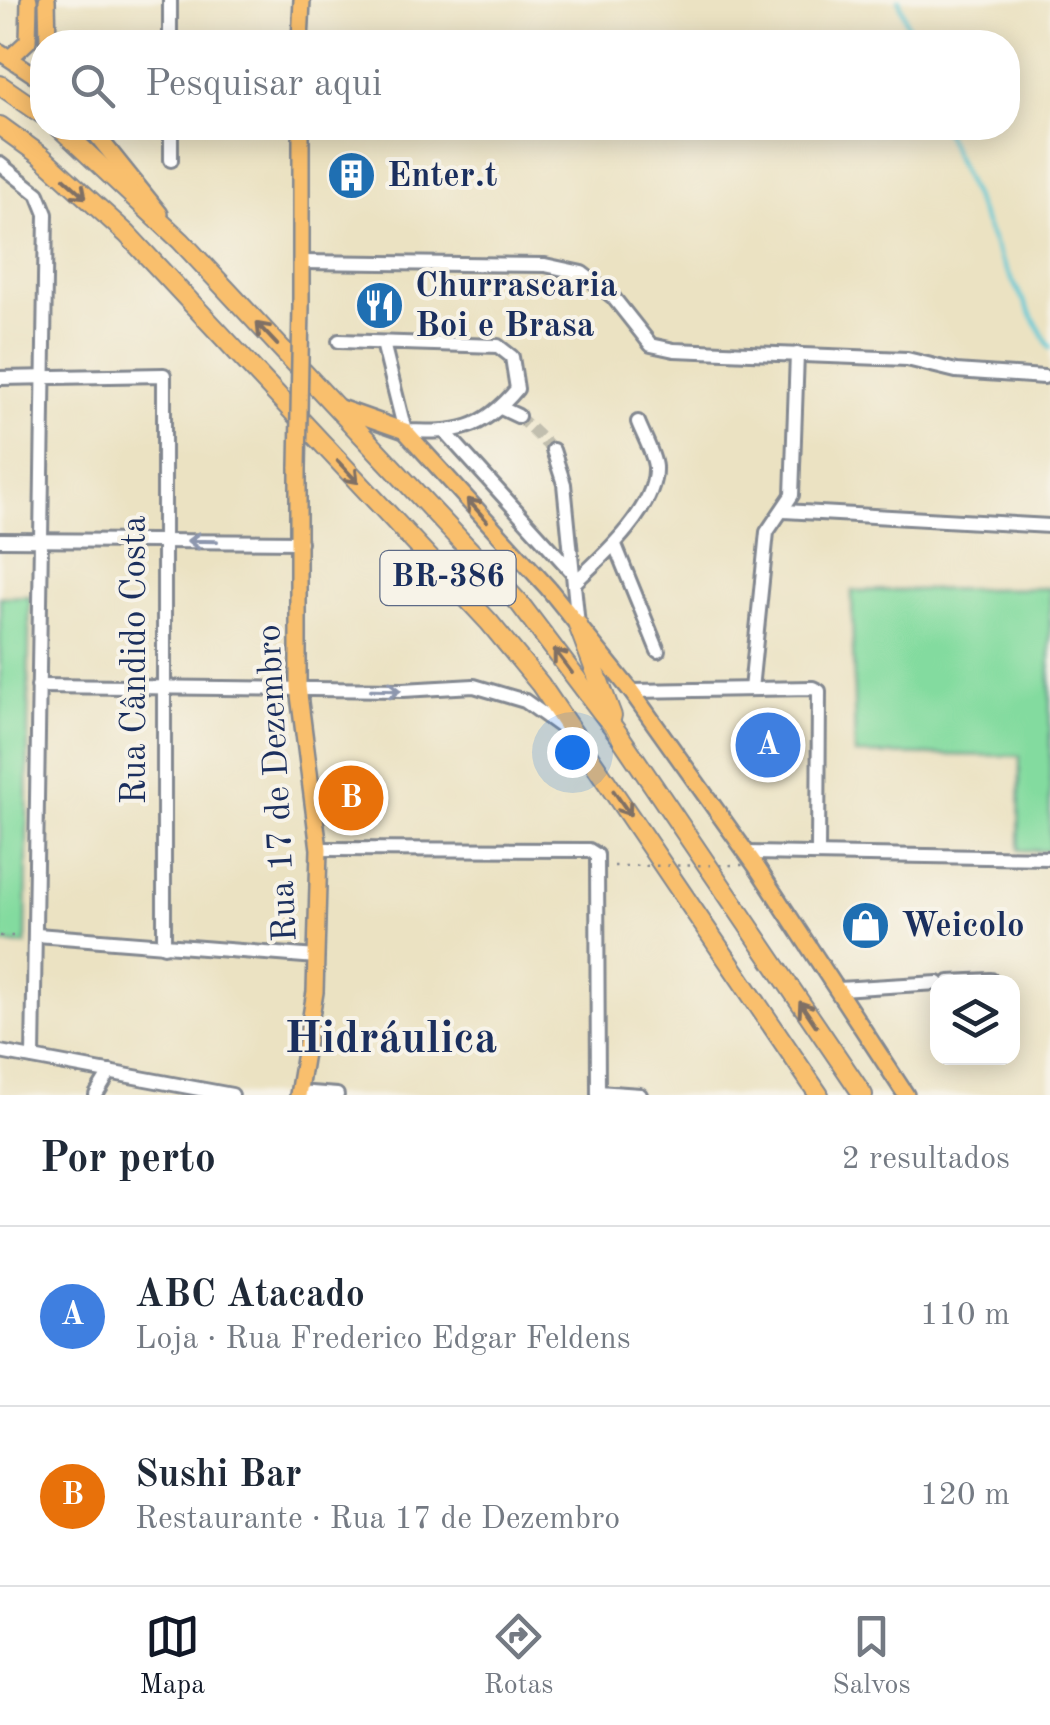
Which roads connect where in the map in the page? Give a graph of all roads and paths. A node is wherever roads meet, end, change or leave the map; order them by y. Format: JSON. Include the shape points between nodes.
{"nodes":[{"id":1,"x":29,"y":0,"type":"edge"},
{"id":2,"x":47,"y":0,"type":"edge"},
{"id":3,"x":170,"y":0,"type":"edge"},
{"id":4,"x":302,"y":0,"type":"edge"},
{"id":5,"x":29,"y":21,"type":"junction"},
{"id":6,"x":47,"y":21,"type":"junction"},
{"id":7,"x":47,"y":30,"type":"edge"},
{"id":8,"x":170,"y":30,"type":"edge"},
{"id":9,"x":301,"y":30,"type":"edge"},
{"id":10,"x":5,"y":55,"type":"edge"},
{"id":11,"x":30,"y":72,"type":"edge"},
{"id":12,"x":0,"y":85,"type":"edge"},
{"id":13,"x":30,"y":106,"type":"edge"},
{"id":14,"x":0,"y":126,"type":"edge"},
{"id":15,"x":73,"y":140,"type":"edge"},
{"id":16,"x":101,"y":140,"type":"edge"},
{"id":17,"x":170,"y":140,"type":"edge"},
{"id":18,"x":301,"y":140,"type":"edge"},
{"id":19,"x":0,"y":143,"type":"edge"},
{"id":20,"x":40,"y":155,"type":"junction"},
{"id":21,"x":171,"y":160,"type":"dead end"},
{"id":22,"x":0,"y":164,"type":"edge"},
{"id":23,"x":181,"y":241,"type":"junction"},
{"id":24,"x":302,"y":262,"type":"junction"},
{"id":25,"x":339,"y":341,"type":"dead end"},
{"id":26,"x":384,"y":344,"type":"junction"},
{"id":27,"x":796,"y":354,"type":"junction"},
{"id":28,"x":1044,"y":377,"type":"dead end"},
{"id":29,"x":0,"y":378,"type":"edge"},
{"id":30,"x":42,"y":378,"type":"junction"},
{"id":31,"x":334,"y":406,"type":"junction"},
{"id":32,"x":501,"y":408,"type":"junction"},
{"id":33,"x":518,"y":416,"type":"tunnel mouth"},
{"id":34,"x":638,"y":422,"type":"dead end"},
{"id":35,"x":405,"y":431,"type":"junction"},
{"id":36,"x":446,"y":433,"type":"junction"},
{"id":37,"x":553,"y":450,"type":"tunnel mouth"},
{"id":38,"x":784,"y":511,"type":"junction"},
{"id":39,"x":1050,"y":526,"type":"edge"},
{"id":40,"x":0,"y":540,"type":"edge"},
{"id":41,"x":40,"y":540,"type":"junction"},
{"id":42,"x":166,"y":540,"type":"junction"},
{"id":43,"x":300,"y":542,"type":"junction"},
{"id":44,"x":615,"y":544,"type":"junction"},
{"id":45,"x":573,"y":578,"type":"junction"},
{"id":46,"x":578,"y":625,"type":"junction"},
{"id":47,"x":658,"y":651,"type":"dead end"},
{"id":48,"x":38,"y":686,"type":"junction"},
{"id":49,"x":298,"y":687,"type":"junction"},
{"id":50,"x":165,"y":688,"type":"junction"},
{"id":51,"x":751,"y":689,"type":"junction"},
{"id":52,"x":631,"y":692,"type":"junction"},
{"id":53,"x":619,"y":735,"type":"junction"},
{"id":54,"x":586,"y":750,"type":"junction"},
{"id":55,"x":318,"y":850,"type":"junction"},
{"id":56,"x":818,"y":854,"type":"junction"},
{"id":57,"x":1050,"y":858,"type":"edge"},
{"id":58,"x":747,"y":859,"type":"junction"},
{"id":59,"x":614,"y":866,"type":"dead end"},
{"id":60,"x":37,"y":935,"type":"junction"},
{"id":61,"x":0,"y":936,"type":"edge"},
{"id":62,"x":15,"y":936,"type":"dead end"},
{"id":63,"x":164,"y":946,"type":"junction"},
{"id":64,"x":317,"y":958,"type":"junction"},
{"id":65,"x":930,"y":983,"type":"edge"},
{"id":66,"x":839,"y":988,"type":"junction"},
{"id":67,"x":0,"y":1052,"type":"edge"},
{"id":68,"x":33,"y":1058,"type":"junction"},
{"id":69,"x":110,"y":1072,"type":"junction"},
{"id":70,"x":298,"y":1094,"type":"edge"},
{"id":71,"x":598,"y":1094,"type":"edge"},
{"id":72,"x":96,"y":1095,"type":"edge"},
{"id":73,"x":232,"y":1095,"type":"edge"},
{"id":74,"x":337,"y":1095,"type":"edge"},
{"id":75,"x":640,"y":1095,"type":"edge"},
{"id":76,"x":819,"y":1095,"type":"edge"},
{"id":77,"x":862,"y":1095,"type":"edge"},
{"id":78,"x":906,"y":1095,"type":"edge"}],
"edges":[{"from":1,"to":5,"type":"main road"},
{"from":2,"to":6,"type":"main road"},
{"from":3,"to":8,"type":"street"},
{"from":4,"to":9,"type":"main road"},
{"from":5,"to":6,"type":"main road"},
{"from":5,"to":10,"type":"main road","via":[[28,41]]},
{"from":6,"to":7,"type":"main road"},
{"from":10,"to":11,"type":"main road"},
{"from":12,"to":13,"type":"highway"},
{"from":14,"to":20,"type":"highway","number":"BR-386"},
{"from":15,"to":23,"type":"highway","number":"BR-386"},
{"from":16,"to":23,"type":"main road"},
{"from":17,"to":21,"type":"street"},
{"from":18,"to":24,"type":"main road","name":"Rua 17 de Dezembro"},
{"from":19,"to":20,"type":"highway"},
{"from":20,"to":54,"type":"highway","number":"BR-386","one_way":true,"via":[[127,234],[489,622]]},
{"from":22,"to":30,"type":"street","via":[[38,194],[46,214]]},
{"from":31,"to":23,"type":"highway","number":"BR-386","one_way":true},
{"from":24,"to":27,"type":"street","via":[[545,265],[582,273],[613,297],[651,345]]},
{"from":24,"to":43,"type":"main road","name":"Rua 17 de Dezembro","bridge":true},
{"from":25,"to":26,"type":"street"},
{"from":26,"to":32,"type":"street","via":[[498,346],[512,357],[517,389]]},
{"from":26,"to":35,"type":"street"},
{"from":27,"to":28,"type":"street","via":[[908,358],[956,371]]},
{"from":27,"to":38,"type":"street","via":[[792,494]]},
{"from":29,"to":30,"type":"street"},
{"from":30,"to":41,"type":"street"},
{"from":30,"to":42,"type":"street","name":"Rua Cândido Costa","via":[[164,375]]},
{"from":31,"to":35,"type":"main road"},
{"from":53,"to":31,"type":"highway","number":"BR-386","one_way":true,"via":[[520,604]]},
{"from":32,"to":33,"type":"street"},
{"from":32,"to":36,"type":"street","via":[[470,428]]},
{"from":34,"to":44,"type":"street","via":[[655,468],[646,502]]},
{"from":35,"to":36,"type":"street"},
{"from":46,"to":35,"type":"main road","one_way":true},
{"from":36,"to":45,"type":"street"},
{"from":37,"to":45,"type":"street","via":[[564,484]]},
{"from":38,"to":39,"type":"street"},
{"from":38,"to":51,"type":"street","via":[[768,532]]},
{"from":40,"to":41,"type":"street"},
{"from":41,"to":42,"type":"street"},
{"from":41,"to":48,"type":"street"},
{"from":43,"to":42,"type":"street","one_way":true},
{"from":42,"to":50,"type":"street","name":"Rua Cândido Costa"},
{"from":43,"to":49,"type":"main road","name":"Rua 17 de Dezembro"},
{"from":44,"to":45,"type":"street"},
{"from":44,"to":47,"type":"street"},
{"from":45,"to":46,"type":"street"},
{"from":46,"to":52,"type":"main road"},
{"from":46,"to":53,"type":"highway"},
{"from":48,"to":50,"type":"street"},
{"from":48,"to":60,"type":"street"},
{"from":49,"to":50,"type":"street"},
{"from":49,"to":54,"type":"street","one_way":true,"via":[[474,686],[525,701]]},
{"from":49,"to":55,"type":"main road","name":"Rua 17 de Dezembro"},
{"from":50,"to":63,"type":"street","name":"Rua Cândido Costa"},
{"from":51,"to":52,"type":"street"},
{"from":51,"to":56,"type":"street","via":[[819,691]]},
{"from":52,"to":58,"type":"main road"},
{"from":77,"to":53,"type":"highway","number":"BR-386","one_way":true},
{"from":54,"to":76,"type":"highway","number":"BR-386","one_way":true},
{"from":55,"to":64,"type":"main road","name":"Rua 17 de Dezembro"},
{"from":55,"to":71,"type":"street","via":[[589,850],[597,856]]},
{"from":56,"to":57,"type":"street"},
{"from":56,"to":58,"type":"street"},
{"from":58,"to":59,"type":"path","bridge":true},
{"from":58,"to":66,"type":"main road"},
{"from":60,"to":63,"type":"street"},
{"from":60,"to":68,"type":"street"},
{"from":61,"to":62,"type":"path"},
{"from":63,"to":64,"type":"street"},
{"from":64,"to":70,"type":"main road","name":"Rua 17 de Dezembro"},
{"from":65,"to":66,"type":"street"},
{"from":66,"to":78,"type":"main road"},
{"from":67,"to":68,"type":"street"},
{"from":68,"to":69,"type":"street"},
{"from":69,"to":72,"type":"street"},
{"from":69,"to":73,"type":"street"},
{"from":70,"to":74,"type":"street"},
{"from":71,"to":75,"type":"street"}]}
